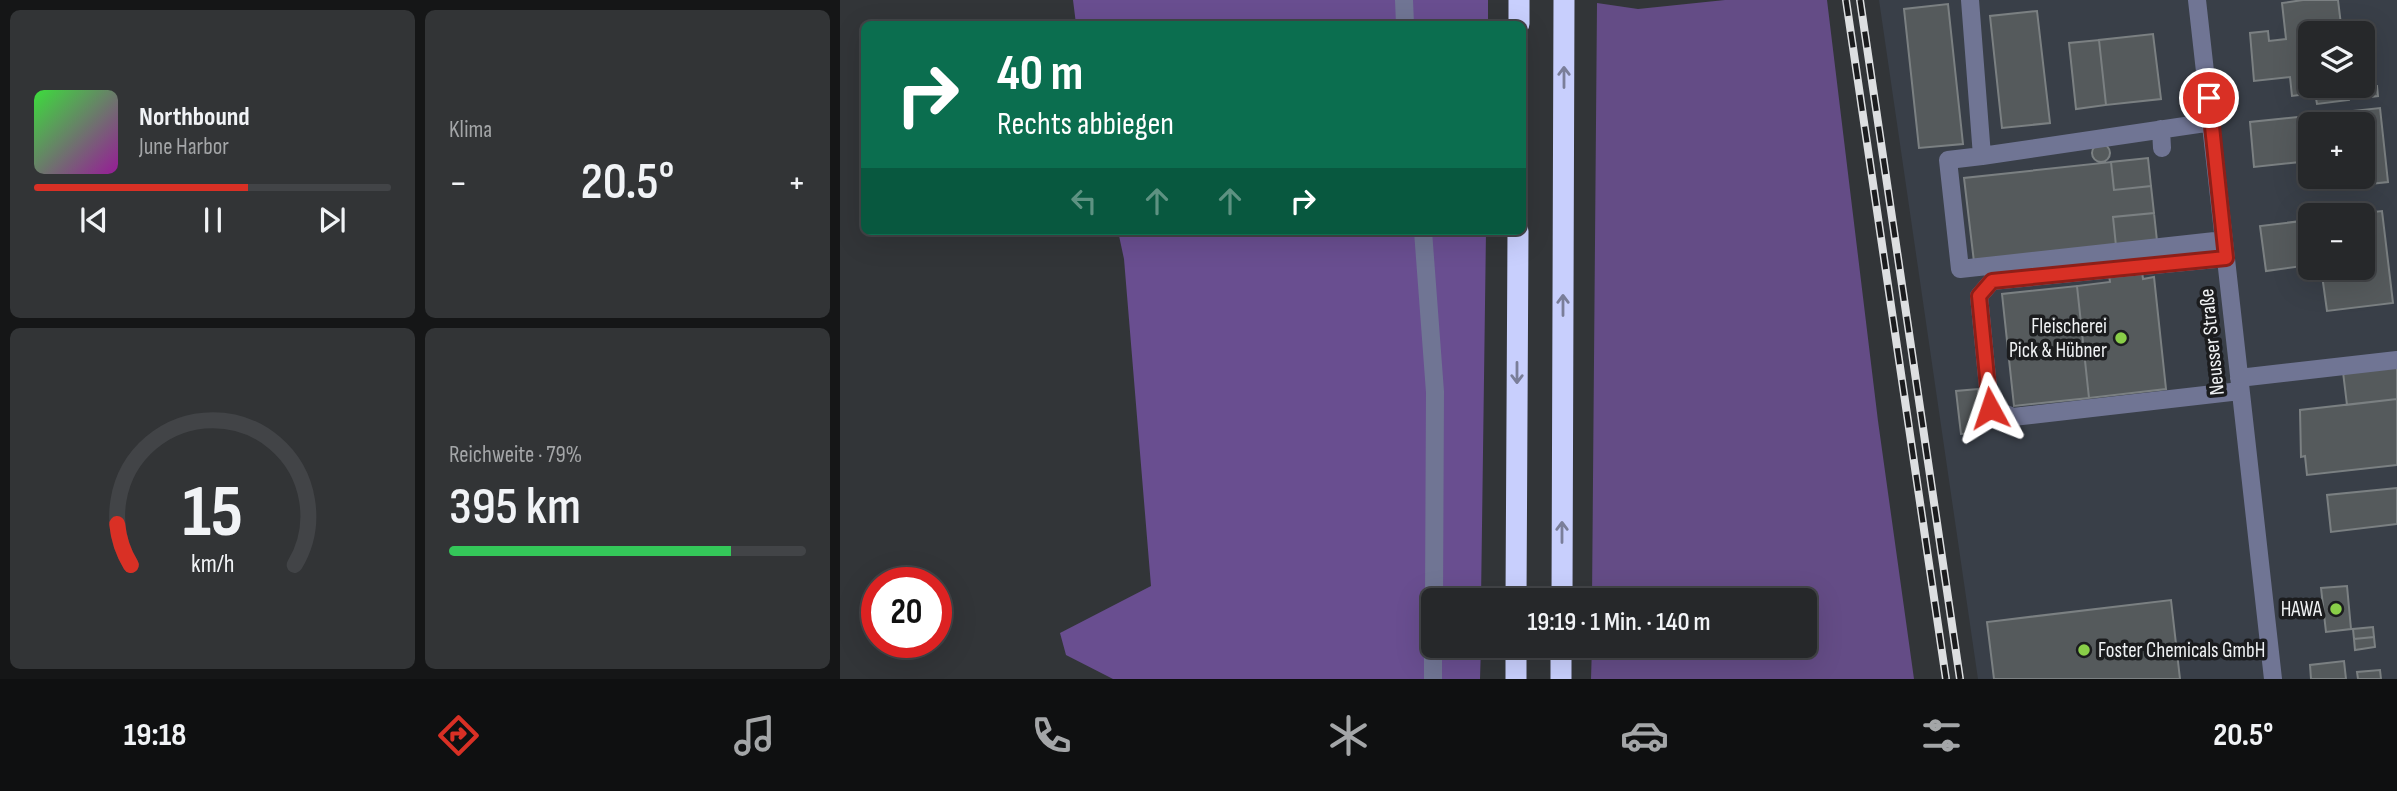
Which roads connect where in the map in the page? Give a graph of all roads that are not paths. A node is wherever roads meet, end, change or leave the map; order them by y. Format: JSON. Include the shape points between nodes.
{"nodes":[{"id":1,"x":1404,"y":0,"type":"edge"},
{"id":2,"x":1519,"y":0,"type":"edge"},
{"id":3,"x":1564,"y":0,"type":"edge"},
{"id":4,"x":1970,"y":0,"type":"edge"},
{"id":5,"x":2197,"y":0,"type":"edge"},
{"id":6,"x":1405,"y":21,"type":"edge"},
{"id":7,"x":1519,"y":21,"type":"edge"},
{"id":8,"x":2211,"y":122,"type":"junction"},
{"id":9,"x":2161,"y":129,"type":"junction"},
{"id":10,"x":2162,"y":148,"type":"dead end"},
{"id":11,"x":1982,"y":156,"type":"junction"},
{"id":12,"x":1423,"y":235,"type":"edge"},
{"id":13,"x":1518,"y":235,"type":"edge"},
{"id":14,"x":2225,"y":249,"type":"junction"},
{"id":15,"x":2397,"y":360,"type":"edge"},
{"id":16,"x":2239,"y":385,"type":"junction"},
{"id":17,"x":1434,"y":588,"type":"edge"},
{"id":18,"x":1516,"y":588,"type":"edge"},
{"id":19,"x":1562,"y":588,"type":"edge"},
{"id":20,"x":1433,"y":658,"type":"edge"},
{"id":21,"x":1516,"y":658,"type":"edge"},
{"id":22,"x":1562,"y":658,"type":"edge"},
{"id":23,"x":1433,"y":679,"type":"edge"},
{"id":24,"x":1516,"y":679,"type":"edge"},
{"id":25,"x":1561,"y":679,"type":"edge"},
{"id":26,"x":2273,"y":679,"type":"edge"}],
"edges":[{"from":1,"to":6,"type":"street"},
{"from":2,"to":7,"type":"highway"},
{"from":19,"to":3,"type":"highway","one_way":true},
{"from":4,"to":11,"type":"street"},
{"from":5,"to":8,"type":"street","name":"Neusser Straße"},
{"from":8,"to":9,"type":"street"},
{"from":8,"to":14,"type":"street","name":"Neusser Straße"},
{"from":9,"to":10,"type":"street"},
{"from":9,"to":11,"type":"street"},
{"from":11,"to":14,"type":"street","via":[[1948,160],[1960,269],[2171,238]]},
{"from":12,"to":17,"type":"street","via":[[1435,378]]},
{"from":13,"to":18,"type":"highway","one_way":true},
{"from":14,"to":16,"type":"street","name":"Neusser Straße"},
{"from":14,"to":16,"type":"street","via":[[1992,281],[1979,296],[1990,408],[2013,417]]},
{"from":15,"to":16,"type":"street"},
{"from":16,"to":26,"type":"street","name":"Neusser Straße"},
{"from":20,"to":23,"type":"street"},
{"from":21,"to":24,"type":"highway"},
{"from":22,"to":25,"type":"highway"}]}
